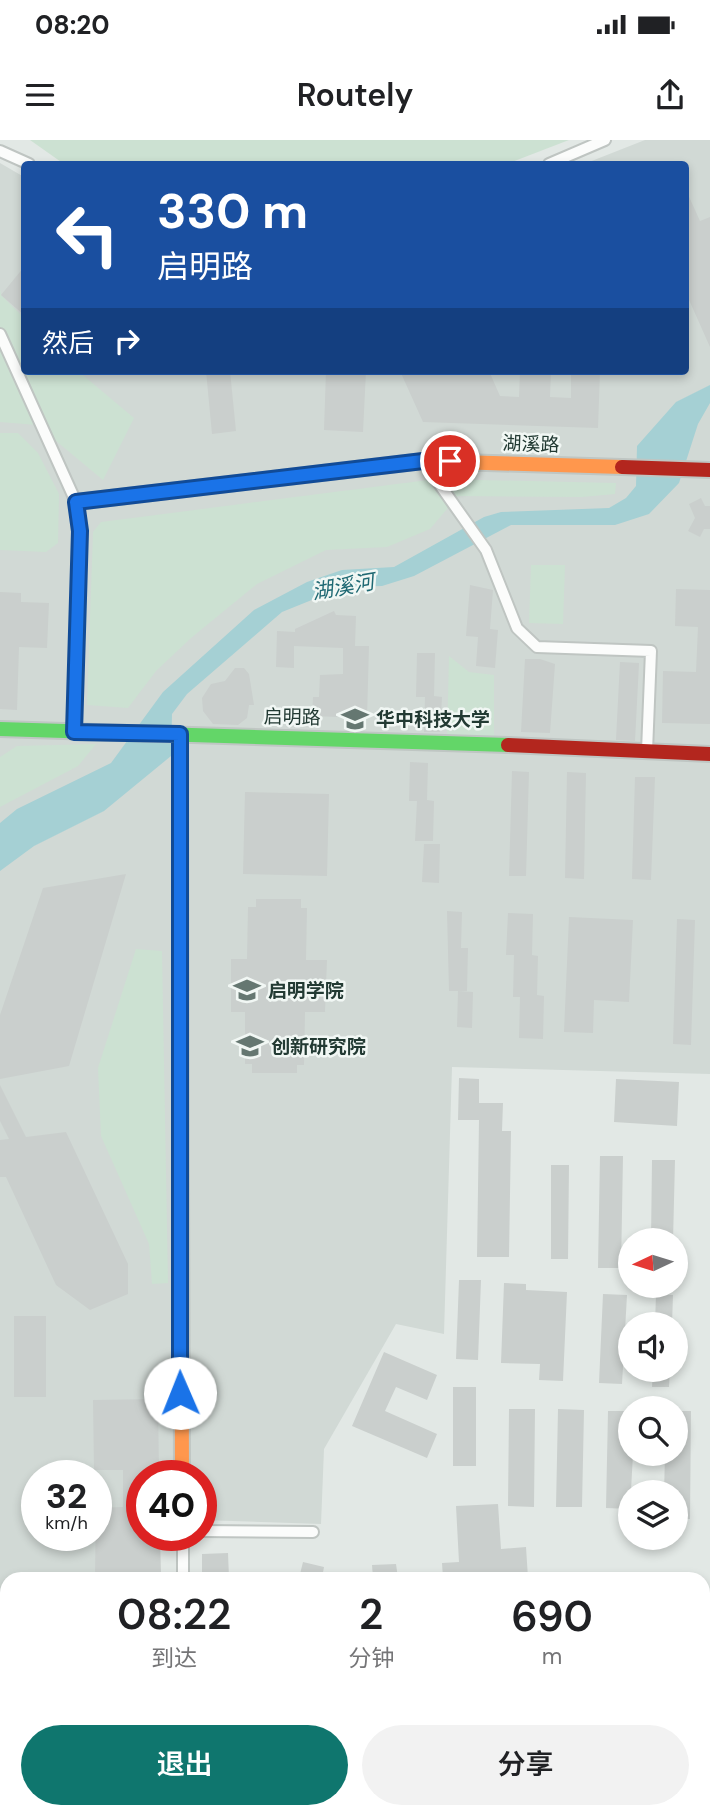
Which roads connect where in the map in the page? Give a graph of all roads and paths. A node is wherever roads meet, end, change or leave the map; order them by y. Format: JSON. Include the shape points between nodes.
{"nodes":[{"id":1,"x":605,"y":140,"type":"edge"},
{"id":2,"x":0,"y":151,"type":"edge"},
{"id":3,"x":22,"y":161,"type":"edge"},
{"id":4,"x":556,"y":161,"type":"edge"},
{"id":5,"x":0,"y":334,"type":"edge"},
{"id":6,"x":423,"y":461,"type":"junction"},
{"id":7,"x":710,"y":470,"type":"edge"},
{"id":8,"x":76,"y":502,"type":"junction"},
{"id":9,"x":0,"y":729,"type":"edge"},
{"id":10,"x":74,"y":732,"type":"junction"},
{"id":11,"x":179,"y":734,"type":"junction"},
{"id":12,"x":647,"y":751,"type":"junction"},
{"id":13,"x":710,"y":754,"type":"edge"},
{"id":14,"x":182,"y":1460,"type":"edge"},
{"id":15,"x":217,"y":1531,"type":"edge"},
{"id":16,"x":313,"y":1532,"type":"dead end"},
{"id":17,"x":183,"y":1551,"type":"edge"},
{"id":18,"x":183,"y":1572,"type":"edge"}],
"edges":[{"from":1,"to":4,"type":"street"},
{"from":2,"to":3,"type":"street"},
{"from":5,"to":8,"type":"street"},
{"from":6,"to":7,"type":"street","name":"湖溪路"},
{"from":6,"to":8,"type":"street","name":"湖溪路"},
{"from":6,"to":12,"type":"street","via":[[486,550],[517,628],[537,647],[651,651]]},
{"from":8,"to":10,"type":"street"},
{"from":9,"to":10,"type":"street","name":"启明路"},
{"from":10,"to":11,"type":"street","name":"启明路"},
{"from":11,"to":12,"type":"street","name":"启明路"},
{"from":11,"to":14,"type":"street"},
{"from":12,"to":13,"type":"street","name":"启明路"},
{"from":15,"to":16,"type":"street"},
{"from":17,"to":18,"type":"street"}]}
